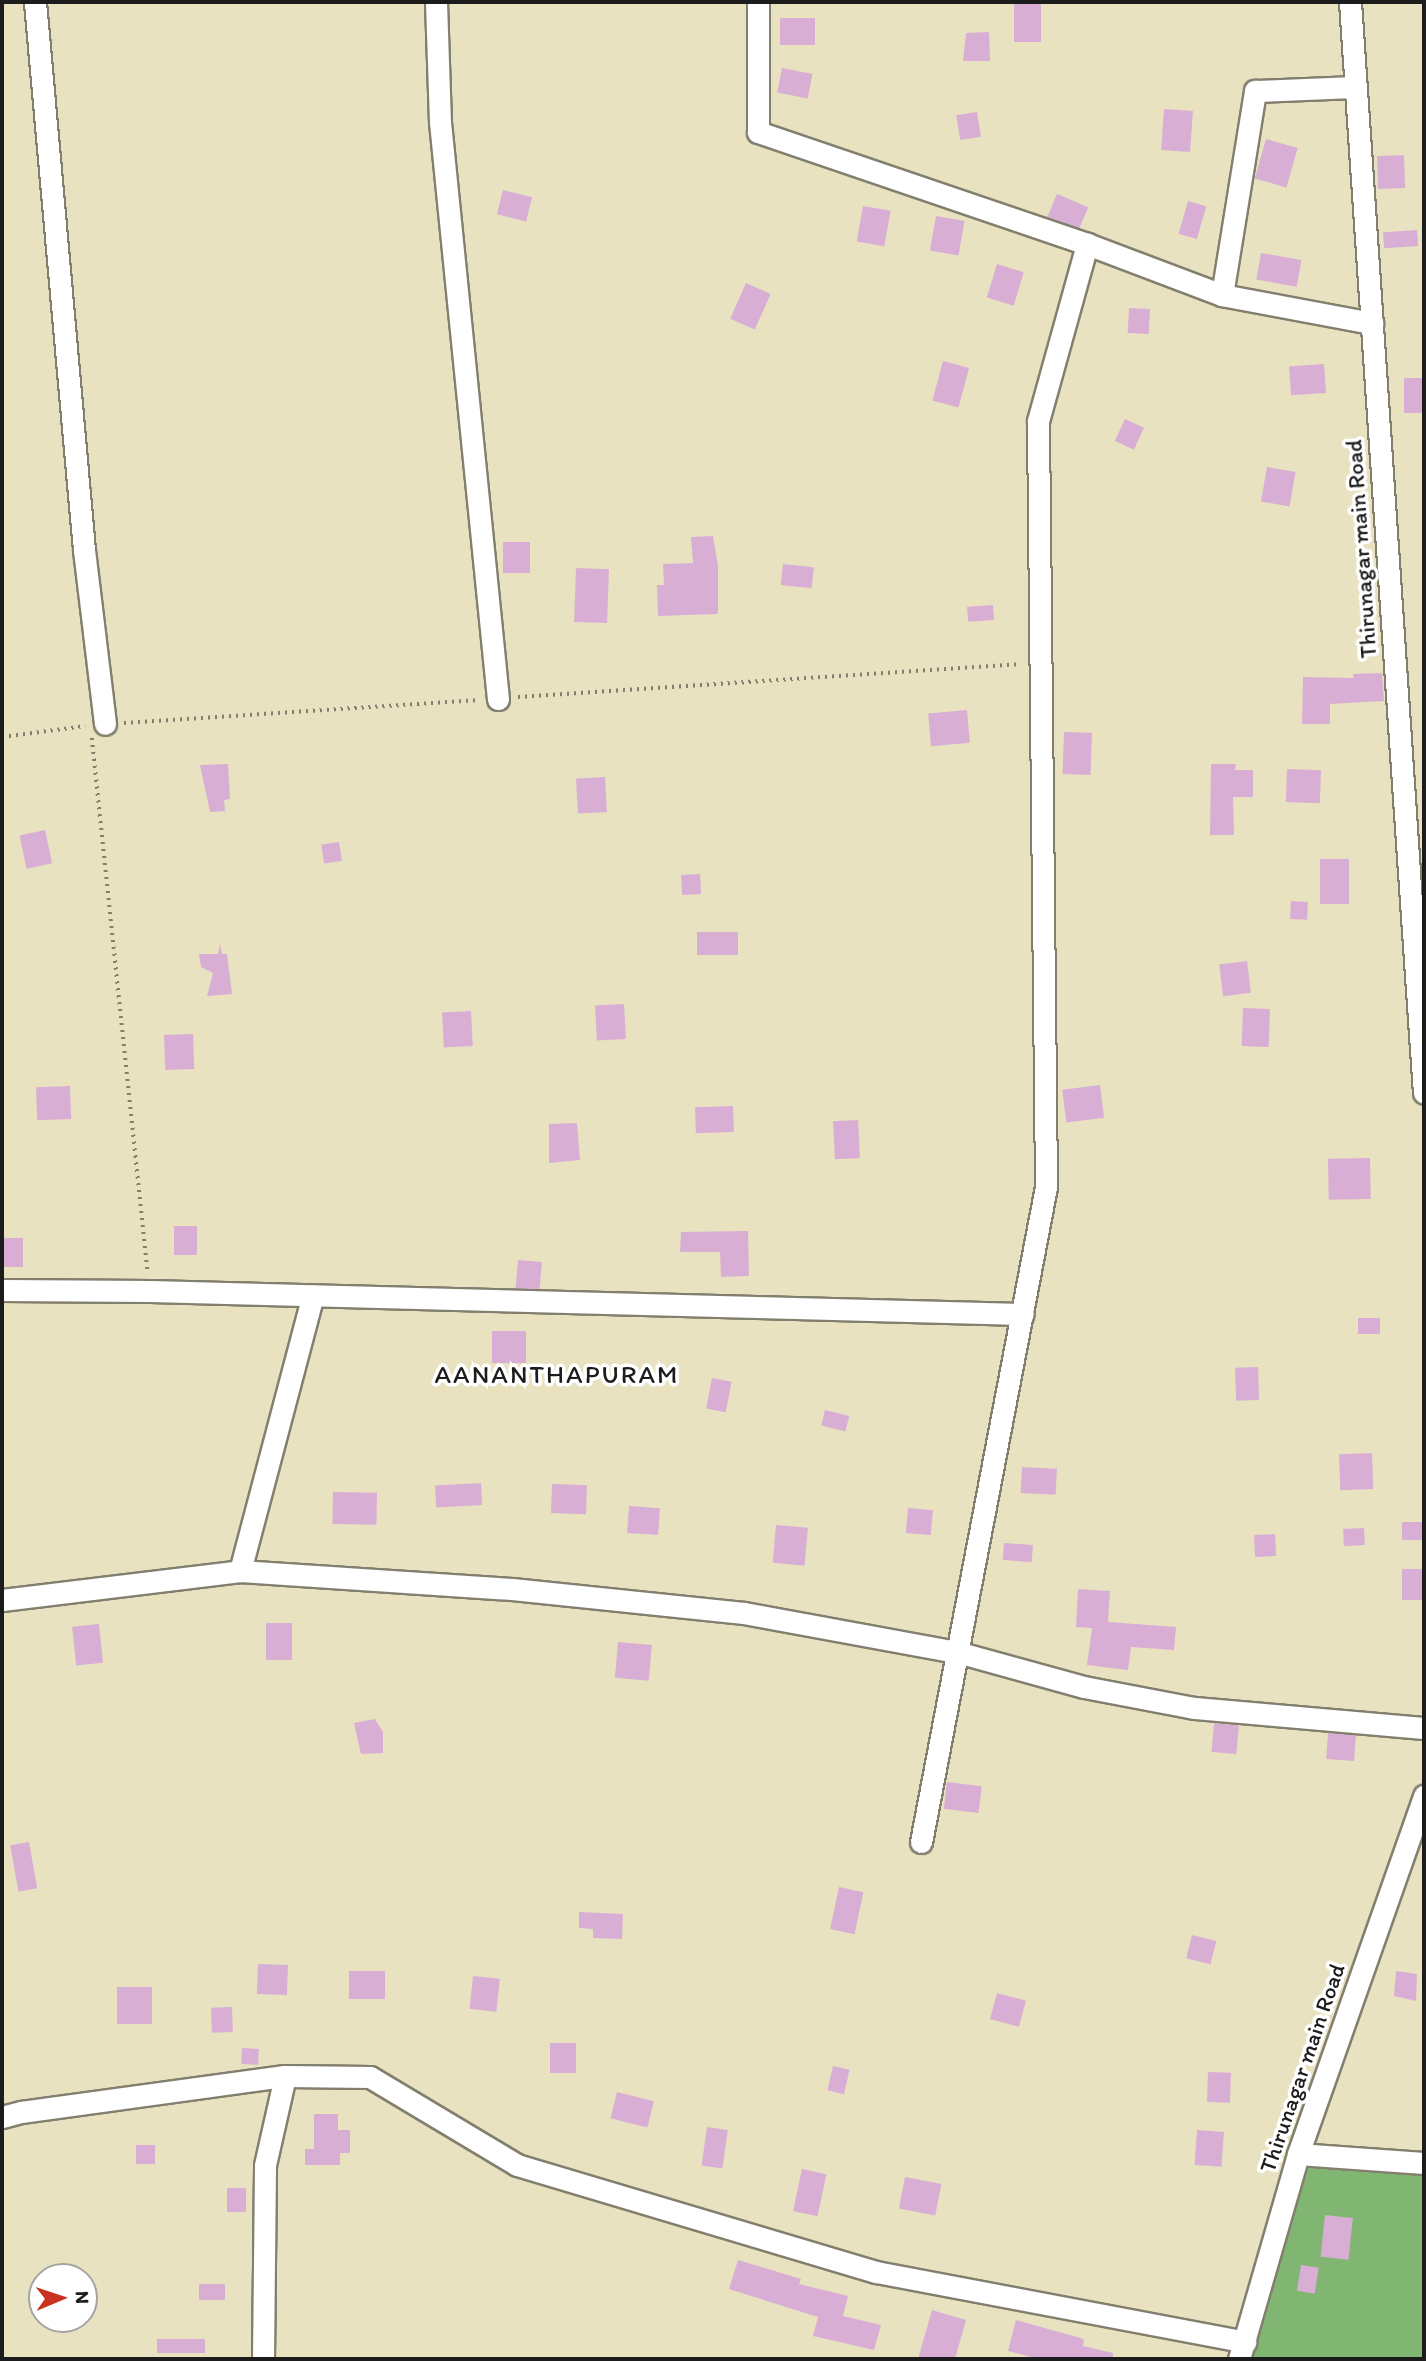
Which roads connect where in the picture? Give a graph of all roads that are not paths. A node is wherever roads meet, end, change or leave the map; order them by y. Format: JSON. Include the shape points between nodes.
{"nodes":[{"id":1,"x":35,"y":2,"type":"edge"},
{"id":2,"x":436,"y":2,"type":"edge"},
{"id":3,"x":758,"y":2,"type":"edge"},
{"id":4,"x":1350,"y":2,"type":"edge"},
{"id":5,"x":1356,"y":87,"type":"junction"},
{"id":6,"x":1087,"y":244,"type":"junction"},
{"id":7,"x":1222,"y":295,"type":"junction"},
{"id":8,"x":1372,"y":323,"type":"junction"},
{"id":9,"x":498,"y":699,"type":"road end"},
{"id":10,"x":105,"y":724,"type":"road end"},
{"id":11,"x":1417,"y":874,"type":"edge"},
{"id":12,"x":1424,"y":1092,"type":"edge"},
{"id":13,"x":2,"y":1290,"type":"edge"},
{"id":14,"x":313,"y":1295,"type":"junction"},
{"id":15,"x":1023,"y":1314,"type":"junction"},
{"id":16,"x":240,"y":1571,"type":"junction"},
{"id":17,"x":2,"y":1600,"type":"edge"},
{"id":18,"x":957,"y":1652,"type":"junction"},
{"id":19,"x":1424,"y":1728,"type":"edge"},
{"id":20,"x":1424,"y":1796,"type":"edge"},
{"id":21,"x":921,"y":1842,"type":"dead end"},
{"id":22,"x":285,"y":2076,"type":"junction"},
{"id":23,"x":2,"y":2118,"type":"edge"},
{"id":24,"x":1298,"y":2154,"type":"junction"},
{"id":25,"x":1424,"y":2163,"type":"edge"},
{"id":26,"x":1242,"y":2351,"type":"edge"},
{"id":27,"x":263,"y":2359,"type":"edge"}],
"edges":[{"from":1,"to":10,"type":"street","via":[[84,550]]},
{"from":2,"to":9,"type":"street","via":[[440,122]]},
{"from":3,"to":6,"type":"street","via":[[758,132]]},
{"from":4,"to":5,"type":"street","name":"Thirunagar main Road"},
{"from":5,"to":7,"type":"street","via":[[1255,91]]},
{"from":5,"to":8,"type":"street","name":"Thirunagar main Road"},
{"from":6,"to":7,"type":"street"},
{"from":6,"to":15,"type":"street","via":[[1038,421],[1046,1187]]},
{"from":7,"to":8,"type":"street"},
{"from":8,"to":11,"type":"street","name":"Thirunagar main Road"},
{"from":11,"to":12,"type":"street","name":"Thirunagar main Road"},
{"from":13,"to":14,"type":"street"},
{"from":14,"to":15,"type":"street"},
{"from":14,"to":16,"type":"street"},
{"from":15,"to":18,"type":"street"},
{"from":16,"to":17,"type":"street"},
{"from":16,"to":18,"type":"street","via":[[512,1589],[730,1612]]},
{"from":18,"to":19,"type":"street","via":[[1084,1687],[1194,1708]]},
{"from":18,"to":21,"type":"street"},
{"from":20,"to":24,"type":"street","name":"Thirunagar main Road"},
{"from":22,"to":23,"type":"street"},
{"from":22,"to":26,"type":"street","via":[[370,2077],[517,2165],[876,2272]]},
{"from":22,"to":27,"type":"street","via":[[265,2165]]},
{"from":24,"to":25,"type":"street"},
{"from":24,"to":26,"type":"street","name":"Thirunagar main Road"}]}
